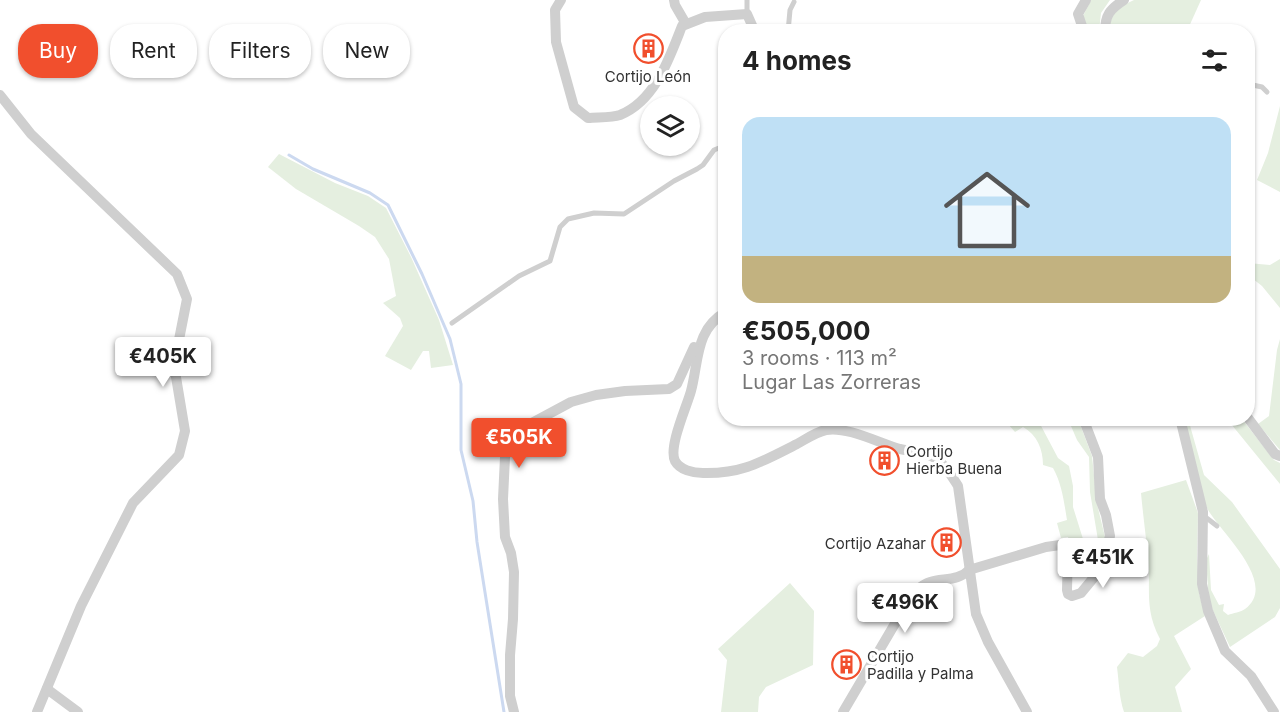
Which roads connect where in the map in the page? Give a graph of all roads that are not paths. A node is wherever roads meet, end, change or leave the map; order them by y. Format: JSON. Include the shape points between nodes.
{"nodes":[{"id":1,"x":561,"y":0,"type":"edge"},
{"id":2,"x":674,"y":0,"type":"edge"},
{"id":3,"x":747,"y":0,"type":"edge"},
{"id":4,"x":1086,"y":0,"type":"edge"},
{"id":5,"x":1124,"y":0,"type":"edge"},
{"id":6,"x":794,"y":2,"type":"dead end"},
{"id":7,"x":747,"y":14,"type":"junction"},
{"id":8,"x":686,"y":24,"type":"junction"},
{"id":9,"x":751,"y":24,"type":"edge"},
{"id":10,"x":789,"y":24,"type":"edge"},
{"id":11,"x":1081,"y":24,"type":"edge"},
{"id":12,"x":1105,"y":24,"type":"edge"},
{"id":13,"x":1255,"y":86,"type":"edge"},
{"id":14,"x":1267,"y":92,"type":"dead end"},
{"id":15,"x":0,"y":95,"type":"edge"},
{"id":16,"x":718,"y":148,"type":"edge"},
{"id":17,"x":718,"y":316,"type":"edge"},
{"id":18,"x":452,"y":323,"type":"dead end"},
{"id":19,"x":699,"y":345,"type":"junction"},
{"id":20,"x":1086,"y":426,"type":"edge"},
{"id":21,"x":1182,"y":426,"type":"edge"},
{"id":22,"x":1254,"y":426,"type":"edge"},
{"id":23,"x":1280,"y":456,"type":"edge"},
{"id":24,"x":1203,"y":515,"type":"junction"},
{"id":25,"x":1217,"y":526,"type":"dead end"},
{"id":26,"x":969,"y":570,"type":"junction"},
{"id":27,"x":47,"y":689,"type":"junction"},
{"id":28,"x":37,"y":712,"type":"edge"},
{"id":29,"x":78,"y":712,"type":"edge"},
{"id":30,"x":514,"y":712,"type":"edge"},
{"id":31,"x":843,"y":712,"type":"edge"},
{"id":32,"x":1027,"y":712,"type":"edge"},
{"id":33,"x":1274,"y":712,"type":"edge"}],
"edges":[{"from":1,"to":8,"type":"street","via":[[555,10],[556,42],[574,107],[588,118],[619,115],[642,102]]},
{"from":2,"to":8,"type":"street"},
{"from":3,"to":7,"type":"lane"},
{"from":4,"to":11,"type":"street","via":[[1078,14]]},
{"from":5,"to":12,"type":"street","via":[[1116,5]]},
{"from":6,"to":10,"type":"lane"},
{"from":7,"to":8,"type":"street","via":[[705,16]]},
{"from":7,"to":9,"type":"street"},
{"from":13,"to":14,"type":"lane"},
{"from":15,"to":27,"type":"street","via":[[31,134],[177,274],[187,299],[174,365],[185,431],[179,455],[133,503],[81,606]]},
{"from":16,"to":18,"type":"lane","via":[[703,165],[624,214],[594,213],[568,219],[560,227],[550,261],[519,276]]},
{"from":17,"to":19,"type":"street","via":[[703,333]]},
{"from":19,"to":26,"type":"street","via":[[673,449],[675,460],[684,469],[723,473],[750,468],[824,430],[838,429],[932,456],[958,486]]},
{"from":19,"to":30,"type":"street","via":[[694,347],[677,384],[669,389],[625,391],[571,402],[517,431],[509,441],[503,499],[505,537],[514,572],[510,696]]},
{"from":20,"to":26,"type":"street","via":[[1098,457],[1100,499],[1110,536],[1100,570],[1080,593],[1072,596],[1067,590],[1068,549],[1060,545]]},
{"from":21,"to":24,"type":"street"},
{"from":22,"to":23,"type":"street"},
{"from":24,"to":25,"type":"lane"},
{"from":24,"to":33,"type":"street","via":[[1202,584],[1208,611],[1226,651],[1251,676]]},
{"from":26,"to":31,"type":"street","via":[[964,576],[930,582],[913,593]]},
{"from":26,"to":32,"type":"street","via":[[976,614]]},
{"from":27,"to":28,"type":"street"},
{"from":27,"to":29,"type":"street"}]}
